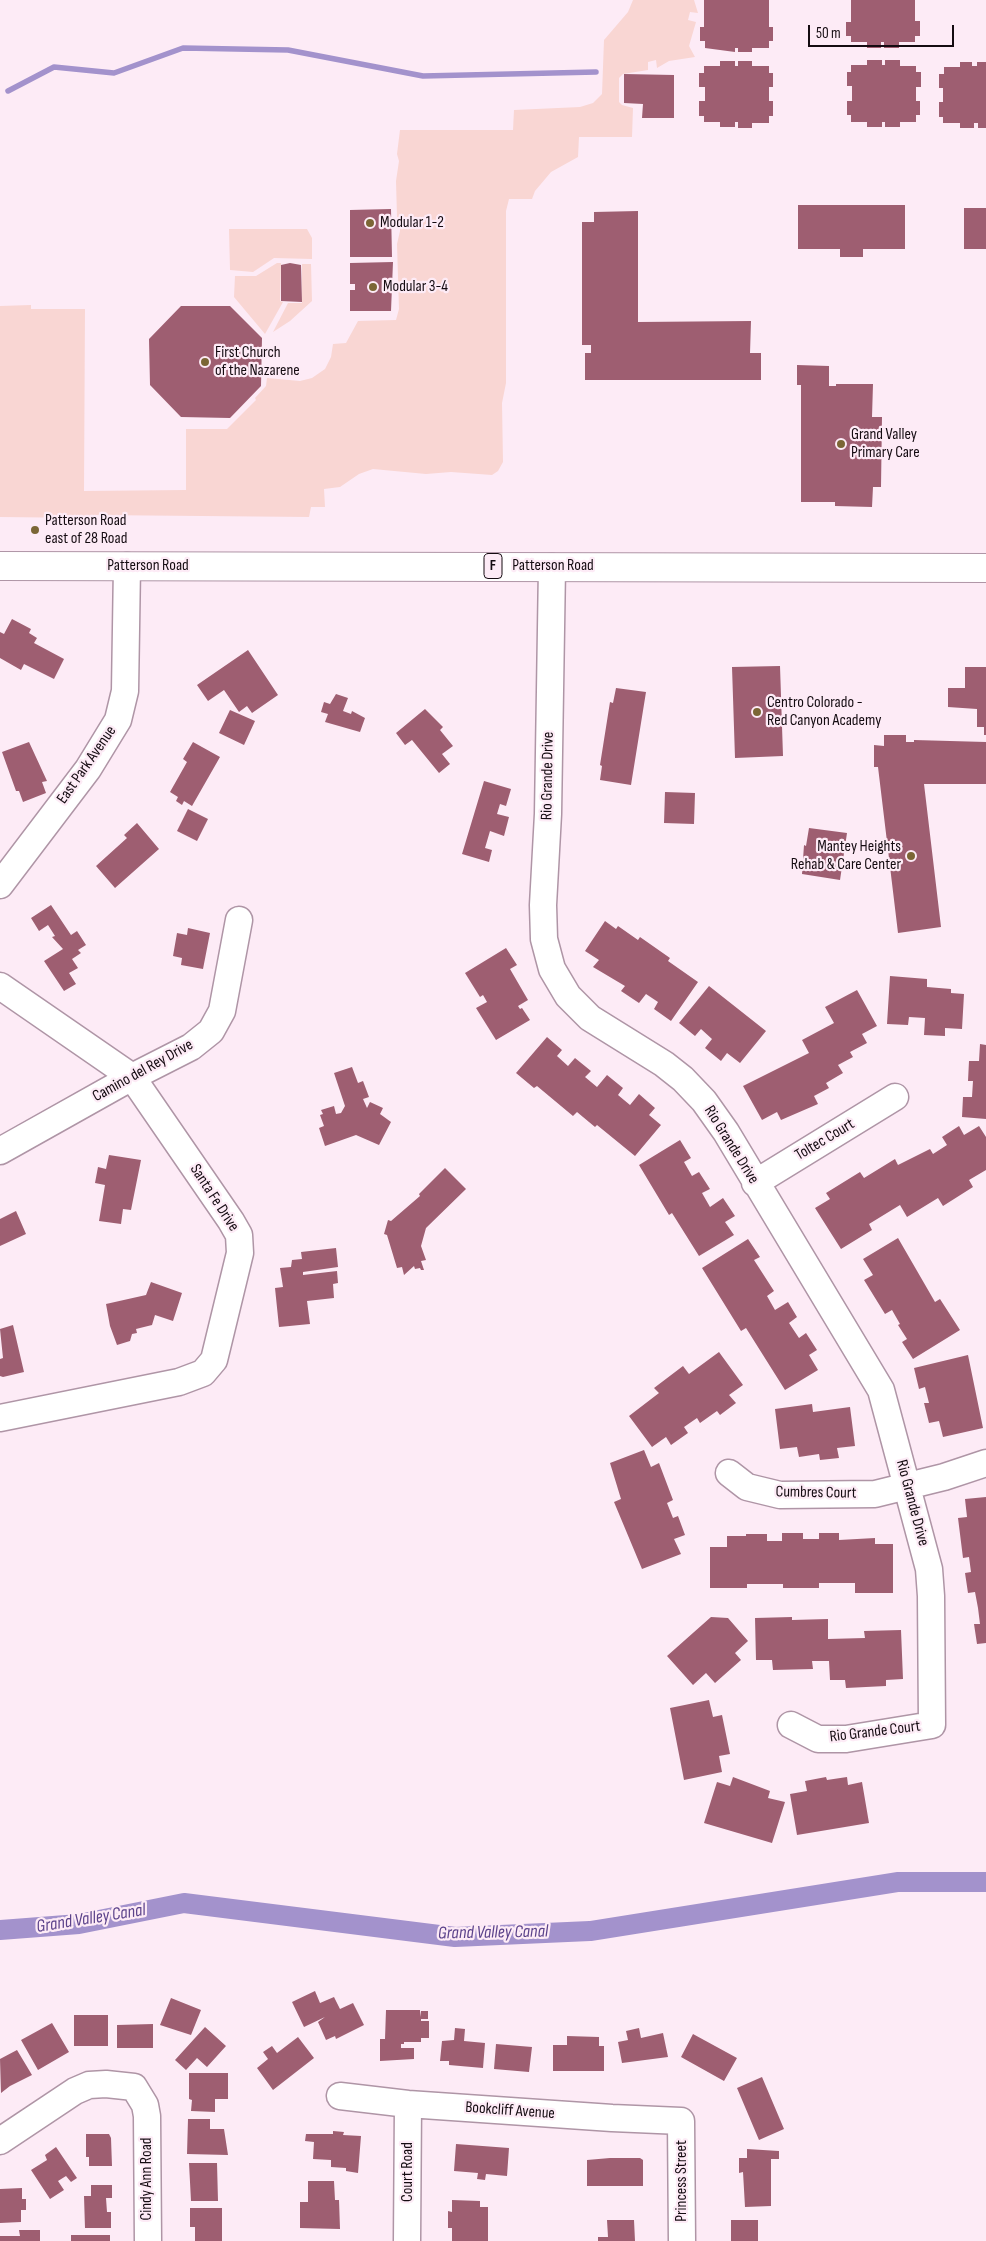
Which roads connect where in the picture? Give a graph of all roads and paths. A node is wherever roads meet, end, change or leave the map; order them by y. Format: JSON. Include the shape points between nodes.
{"nodes":[{"id":1,"x":0,"y":566,"type":"edge"},
{"id":2,"x":127,"y":566,"type":"junction"},
{"id":3,"x":552,"y":567,"type":"junction"},
{"id":4,"x":986,"y":568,"type":"edge"},
{"id":5,"x":0,"y":885,"type":"edge"},
{"id":6,"x":239,"y":920,"type":"dead end"},
{"id":7,"x":0,"y":986,"type":"edge"},
{"id":8,"x":132,"y":1077,"type":"junction"},
{"id":9,"x":895,"y":1097,"type":"dead end"},
{"id":10,"x":0,"y":1151,"type":"edge"},
{"id":11,"x":755,"y":1183,"type":"junction"},
{"id":12,"x":0,"y":1418,"type":"edge"},
{"id":13,"x":986,"y":1462,"type":"edge"},
{"id":14,"x":729,"y":1473,"type":"dead end"},
{"id":15,"x":907,"y":1486,"type":"junction"},
{"id":16,"x":791,"y":1725,"type":"dead end"},
{"id":17,"x":932,"y":1725,"type":"joint"},
{"id":18,"x":340,"y":2096,"type":"dead end"},
{"id":19,"x":408,"y":2104,"type":"junction"},
{"id":20,"x":681,"y":2121,"type":"joint"},
{"id":21,"x":0,"y":2141,"type":"edge"},
{"id":22,"x":148,"y":2241,"type":"edge"},
{"id":23,"x":408,"y":2241,"type":"edge"},
{"id":24,"x":682,"y":2241,"type":"edge"}],
"edges":[{"from":1,"to":2,"type":"main road","name":"Patterson Road","number":"F"},
{"from":2,"to":3,"type":"main road","name":"Patterson Road","number":"F"},
{"from":2,"to":5,"type":"street","name":"East Park Avenue","via":[[125,691],[118,720],[88,769]]},
{"from":3,"to":4,"type":"main road","name":"Patterson Road","number":"F"},
{"from":3,"to":11,"type":"street","name":"Rio Grande Drive","via":[[548,814],[543,905],[544,939],[552,969],[568,996],[590,1018],[664,1064],[704,1101]]},
{"from":6,"to":8,"type":"street","name":"Camino del Rey Drive","via":[[222,1011],[211,1031],[191,1047]]},
{"from":7,"to":8,"type":"street","name":"Santa Fe Drive"},
{"from":8,"to":10,"type":"street","name":"Camino del Rey Drive"},
{"from":8,"to":12,"type":"street","name":"Santa Fe Drive","via":[[239,1235],[240,1253],[214,1360],[203,1373],[179,1382]]},
{"from":9,"to":11,"type":"street","name":"Toltec Court"},
{"from":11,"to":15,"type":"street","name":"Rio Grande Drive","via":[[881,1390]]},
{"from":13,"to":15,"type":"street","name":"Cumbres Court"},
{"from":14,"to":15,"type":"street","name":"Cumbres Court","via":[[747,1487],[780,1496],[875,1494]]},
{"from":15,"to":17,"type":"street","name":"Rio Grande Drive","via":[[929,1569]]},
{"from":16,"to":17,"type":"street","name":"Rio Grande Court","via":[[818,1739],[846,1739]]},
{"from":18,"to":19,"type":"street","name":"Bookcliff Avenue"},
{"from":19,"to":20,"type":"street","name":"Bookcliff Avenue"},
{"from":19,"to":23,"type":"street","name":"Court Road"},
{"from":20,"to":24,"type":"street","name":"Princess Street"},
{"from":21,"to":22,"type":"street","name":"Cindy Ann Road","via":[[61,2098],[89,2085],[134,2087],[145,2105],[147,2116]]}]}
